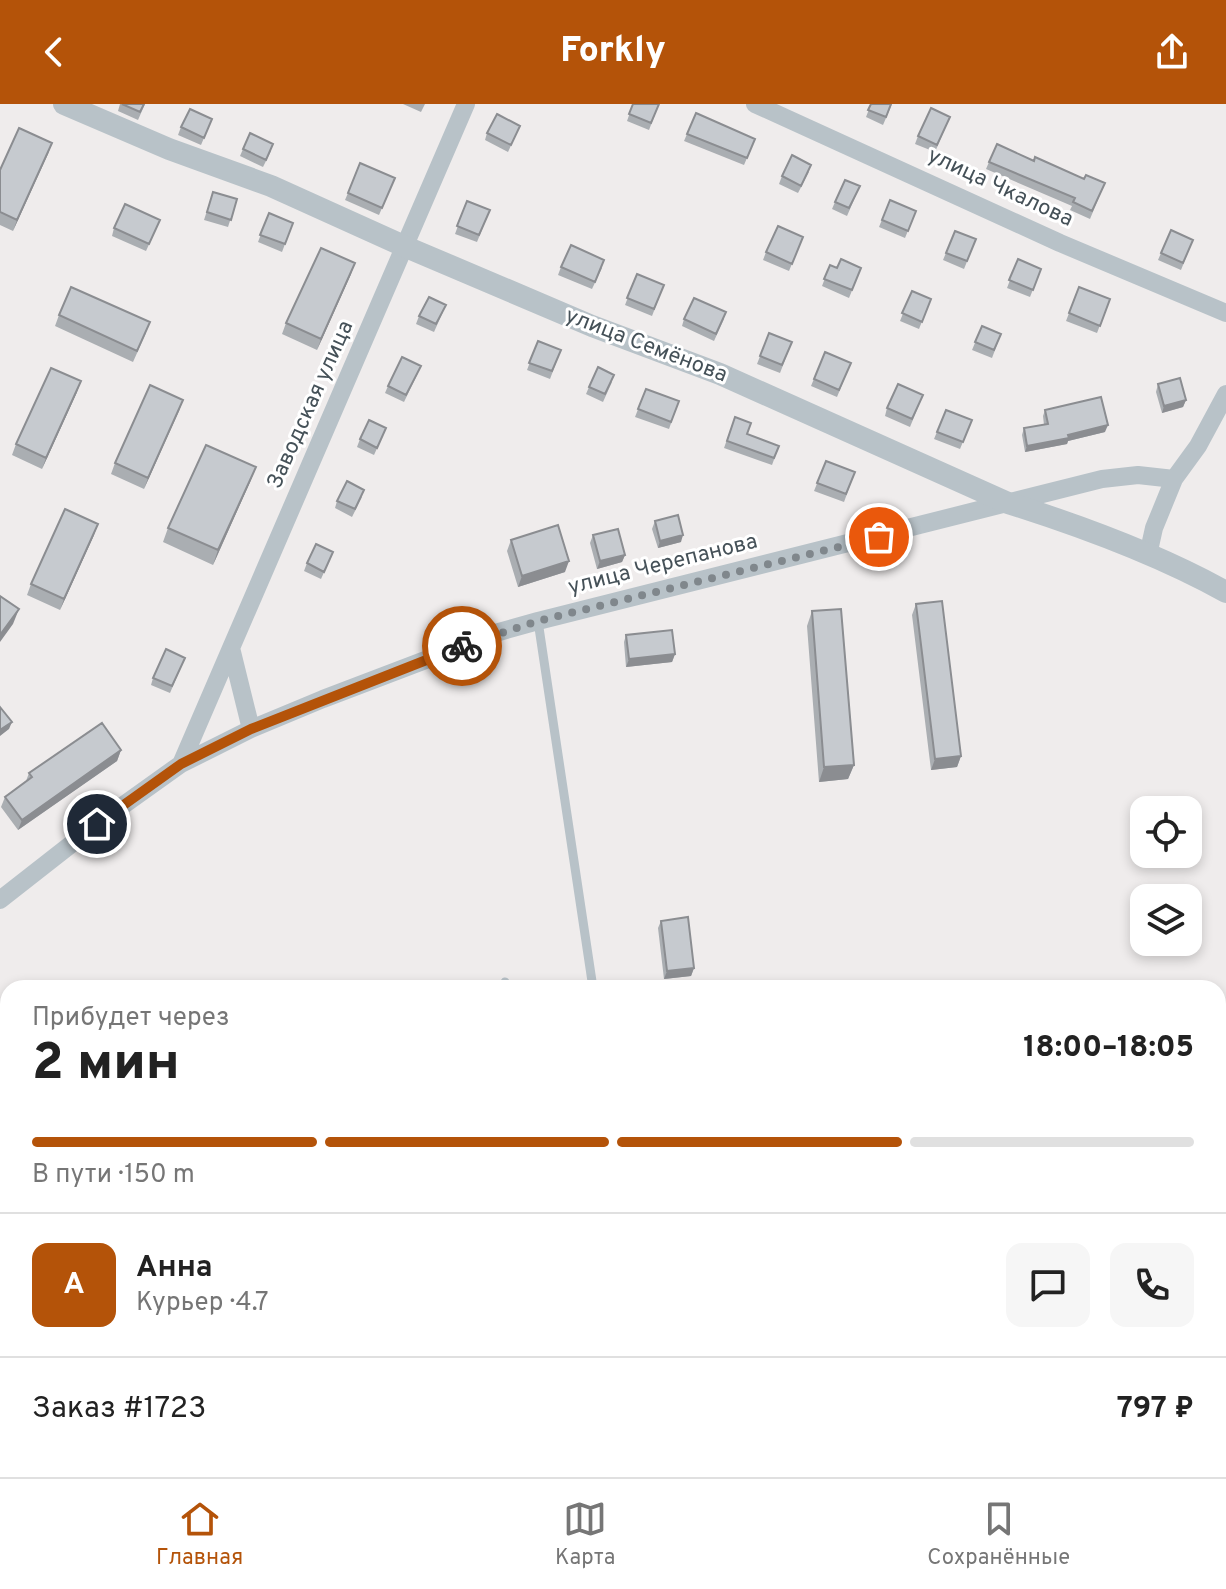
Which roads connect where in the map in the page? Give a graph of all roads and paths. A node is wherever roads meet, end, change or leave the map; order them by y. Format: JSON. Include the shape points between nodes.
{"nodes":[{"id":1,"x":64,"y":104,"type":"edge"},
{"id":2,"x":466,"y":104,"type":"edge"},
{"id":3,"x":755,"y":104,"type":"edge"},
{"id":4,"x":406,"y":247,"type":"junction"},
{"id":5,"x":1226,"y":313,"type":"edge"},
{"id":6,"x":1226,"y":394,"type":"edge"},
{"id":7,"x":1174,"y":479,"type":"junction"},
{"id":8,"x":1008,"y":503,"type":"junction"},
{"id":9,"x":1148,"y":555,"type":"junction"},
{"id":10,"x":1226,"y":592,"type":"edge"},
{"id":11,"x":538,"y":621,"type":"junction"},
{"id":12,"x":231,"y":648,"type":"junction"},
{"id":13,"x":251,"y":729,"type":"junction"},
{"id":14,"x":181,"y":764,"type":"junction"},
{"id":15,"x":0,"y":900,"type":"edge"},
{"id":16,"x":592,"y":980,"type":"edge"}],
"edges":[{"from":1,"to":4,"type":"street","name":"улица Семёнова","via":[[271,186]]},
{"from":2,"to":4,"type":"street","name":"Заводская улица"},
{"from":3,"to":5,"type":"street","name":"улица Чкалова"},
{"from":4,"to":8,"type":"street","name":"улица Семёнова","via":[[720,374]]},
{"from":4,"to":12,"type":"street","name":"Заводская улица"},
{"from":6,"to":7,"type":"street"},
{"from":7,"to":8,"type":"street","name":"улица Черепанова","via":[[1102,479]]},
{"from":7,"to":9,"type":"street"},
{"from":8,"to":9,"type":"street","name":"улица Семёнова"},
{"from":8,"to":11,"type":"street","name":"улица Черепанова"},
{"from":9,"to":10,"type":"street","name":"улица Семёнова"},
{"from":11,"to":13,"type":"street","name":"улица Черепанова"},
{"from":11,"to":16,"type":"lane"},
{"from":12,"to":13,"type":"street"},
{"from":12,"to":14,"type":"street","name":"Заводская улица"},
{"from":13,"to":14,"type":"street","name":"улица Черепанова"},
{"from":14,"to":15,"type":"street"}]}
